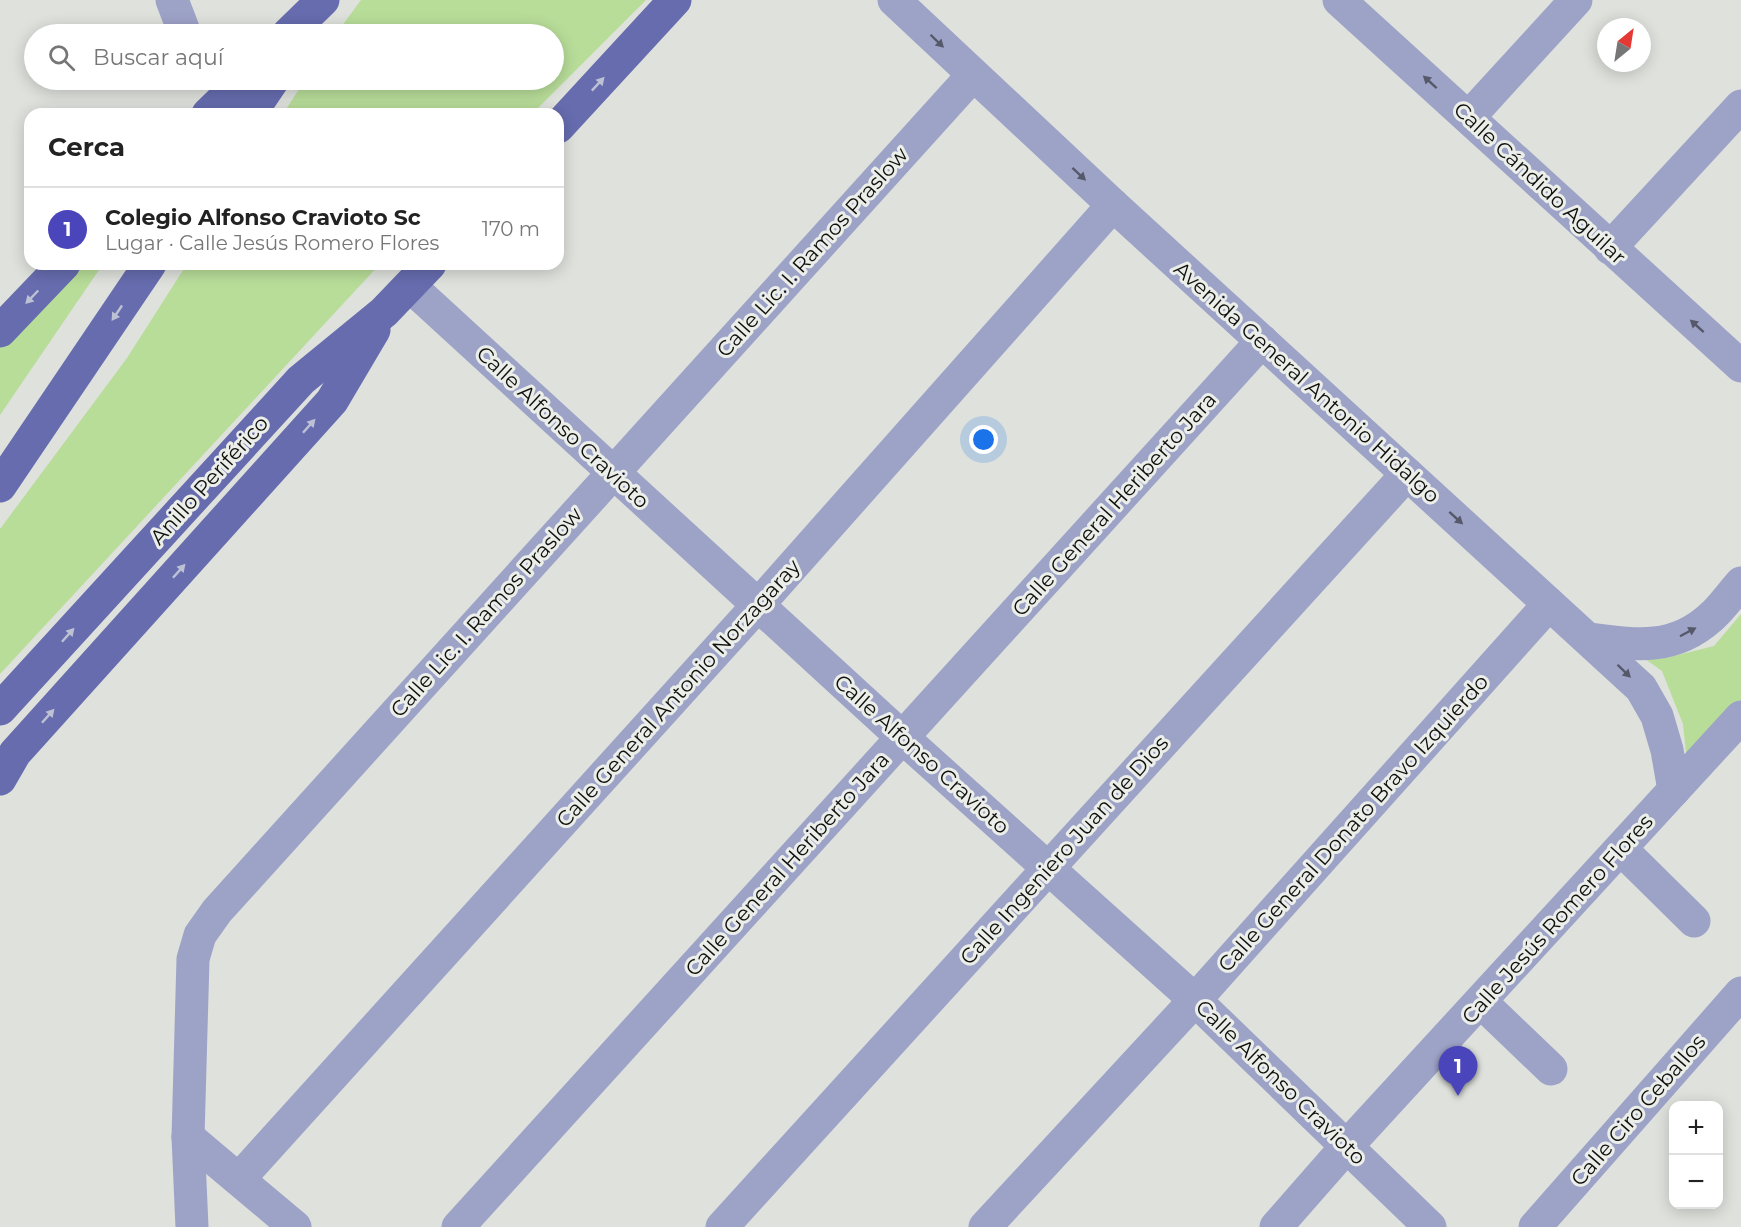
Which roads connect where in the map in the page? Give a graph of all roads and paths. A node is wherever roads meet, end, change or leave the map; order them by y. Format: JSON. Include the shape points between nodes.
{"nodes":[{"id":1,"x":172,"y":0,"type":"edge"},
{"id":2,"x":324,"y":0,"type":"edge"},
{"id":3,"x":675,"y":0,"type":"edge"},
{"id":4,"x":894,"y":0,"type":"edge"},
{"id":5,"x":1339,"y":0,"type":"edge"},
{"id":6,"x":1576,"y":0,"type":"edge"},
{"id":7,"x":181,"y":24,"type":"edge"},
{"id":8,"x":299,"y":24,"type":"edge"},
{"id":9,"x":309,"y":24,"type":"edge"},
{"id":10,"x":973,"y":75,"type":"junction"},
{"id":11,"x":233,"y":90,"type":"edge"},
{"id":12,"x":266,"y":90,"type":"edge"},
{"id":13,"x":1741,"y":106,"type":"edge"},
{"id":14,"x":214,"y":108,"type":"edge"},
{"id":15,"x":254,"y":108,"type":"edge"},
{"id":16,"x":1468,"y":117,"type":"junction"},
{"id":17,"x":564,"y":120,"type":"edge"},
{"id":18,"x":1113,"y":205,"type":"junction"},
{"id":19,"x":1610,"y":248,"type":"junction"},
{"id":20,"x":58,"y":270,"type":"edge"},
{"id":21,"x":146,"y":270,"type":"edge"},
{"id":22,"x":420,"y":275,"type":"edge"},
{"id":23,"x":384,"y":312,"type":"junction"},
{"id":24,"x":0,"y":331,"type":"edge"},
{"id":25,"x":1262,"y":342,"type":"junction"},
{"id":26,"x":1741,"y":366,"type":"edge"},
{"id":27,"x":612,"y":473,"type":"junction"},
{"id":28,"x":1407,"y":474,"type":"junction"},
{"id":29,"x":0,"y":486,"type":"edge"},
{"id":30,"x":1741,"y":583,"type":"edge"},
{"id":31,"x":1549,"y":604,"type":"junction"},
{"id":32,"x":758,"y":605,"type":"junction"},
{"id":33,"x":1590,"y":639,"type":"junction"},
{"id":34,"x":0,"y":709,"type":"edge"},
{"id":35,"x":1741,"y":717,"type":"edge"},
{"id":36,"x":902,"y":736,"type":"junction"},
{"id":37,"x":5,"y":767,"type":"edge"},
{"id":38,"x":1674,"y":790,"type":"junction"},
{"id":39,"x":1621,"y":849,"type":"junction"},
{"id":40,"x":1048,"y":868,"type":"junction"},
{"id":41,"x":1694,"y":921,"type":"dead end"},
{"id":42,"x":1741,"y":993,"type":"edge"},
{"id":43,"x":1195,"y":1000,"type":"junction"},
{"id":44,"x":1481,"y":1002,"type":"junction"},
{"id":45,"x":1551,"y":1069,"type":"dead end"},
{"id":46,"x":188,"y":1137,"type":"junction"},
{"id":47,"x":1347,"y":1146,"type":"junction"},
{"id":48,"x":239,"y":1179,"type":"junction"},
{"id":49,"x":192,"y":1227,"type":"edge"},
{"id":50,"x":295,"y":1227,"type":"edge"},
{"id":51,"x":458,"y":1227,"type":"edge"},
{"id":52,"x":722,"y":1227,"type":"edge"},
{"id":53,"x":985,"y":1227,"type":"edge"},
{"id":54,"x":1276,"y":1227,"type":"edge"},
{"id":55,"x":1430,"y":1227,"type":"edge"},
{"id":56,"x":1535,"y":1227,"type":"edge"}],
"edges":[{"from":1,"to":7,"type":"street"},
{"from":2,"to":8,"type":"main road"},
{"from":2,"to":9,"type":"main road"},
{"from":17,"to":3,"type":"main road","one_way":true},
{"from":4,"to":10,"type":"street","name":"Avenida General Antonio Hidalgo","one_way":true},
{"from":16,"to":5,"type":"street","name":"Calle Cándido Aguilar","one_way":true},
{"from":6,"to":16,"type":"street"},
{"from":10,"to":18,"type":"street","name":"Avenida General Antonio Hidalgo","one_way":true},
{"from":10,"to":27,"type":"street","name":"Calle Lic. I. Ramos Praslow"},
{"from":11,"to":14,"type":"main road"},
{"from":12,"to":15,"type":"main road"},
{"from":13,"to":19,"type":"street"},
{"from":16,"to":19,"type":"street","name":"Calle Cándido Aguilar"},
{"from":18,"to":25,"type":"street","name":"Avenida General Antonio Hidalgo"},
{"from":18,"to":32,"type":"street","name":"Calle General Antonio Norzagaray"},
{"from":26,"to":19,"type":"street","name":"Calle Cándido Aguilar","one_way":true},
{"from":20,"to":24,"type":"main road","one_way":true},
{"from":21,"to":29,"type":"main road","one_way":true},
{"from":22,"to":23,"type":"main road","name":"Anillo Periférico"},
{"from":22,"to":27,"type":"street","name":"Calle Alfonso Cravioto"},
{"from":34,"to":23,"type":"main road","name":"Anillo Periférico","one_way":true,"via":[[301,380]]},
{"from":37,"to":23,"type":"main road","one_way":true,"via":[[332,401]]},
{"from":25,"to":28,"type":"street","name":"Avenida General Antonio Hidalgo"},
{"from":25,"to":36,"type":"street","name":"Calle General Heriberto Jara"},
{"from":27,"to":32,"type":"street","name":"Calle Alfonso Cravioto"},
{"from":27,"to":46,"type":"street","name":"Calle Lic. I. Ramos Praslow","via":[[217,910],[200,934],[193,959]]},
{"from":28,"to":31,"type":"street","name":"Avenida General Antonio Hidalgo","one_way":true},
{"from":28,"to":40,"type":"street","name":"Calle Ingeniero Juan de Dios"},
{"from":33,"to":30,"type":"street","one_way":true,"via":[[1638,645],[1666,643],[1711,618]]},
{"from":31,"to":33,"type":"street","name":"Avenida General Antonio Hidalgo"},
{"from":31,"to":43,"type":"street","name":"Calle General Donato Bravo Izquierdo"},
{"from":32,"to":36,"type":"street","name":"Calle Alfonso Cravioto"},
{"from":32,"to":48,"type":"street","name":"Calle General Antonio Norzagaray"},
{"from":33,"to":38,"type":"street","name":"Avenida General Antonio Hidalgo","one_way":true,"via":[[1647,697],[1667,750]]},
{"from":35,"to":38,"type":"street","name":"Calle Jesús Romero Flores"},
{"from":36,"to":40,"type":"street","name":"Calle Alfonso Cravioto"},
{"from":36,"to":51,"type":"street","name":"Calle General Heriberto Jara"},
{"from":38,"to":39,"type":"street","name":"Calle Jesús Romero Flores"},
{"from":39,"to":41,"type":"street"},
{"from":39,"to":44,"type":"street","name":"Calle Jesús Romero Flores"},
{"from":40,"to":43,"type":"street","name":"Calle Alfonso Cravioto"},
{"from":40,"to":52,"type":"street","name":"Calle Ingeniero Juan de Dios"},
{"from":42,"to":56,"type":"street","name":"Calle Ciro Ceballos"},
{"from":43,"to":47,"type":"street","name":"Calle Alfonso Cravioto"},
{"from":43,"to":53,"type":"street","name":"Calle General Donato Bravo Izquierdo"},
{"from":44,"to":45,"type":"street"},
{"from":44,"to":47,"type":"street","name":"Calle Jesús Romero Flores"},
{"from":46,"to":48,"type":"street"},
{"from":46,"to":49,"type":"street","name":"Calle Lic. I. Ramos Praslow"},
{"from":47,"to":54,"type":"street","name":"Calle Jesús Romero Flores"},
{"from":47,"to":55,"type":"street","name":"Calle Alfonso Cravioto"},
{"from":48,"to":50,"type":"street"}]}
